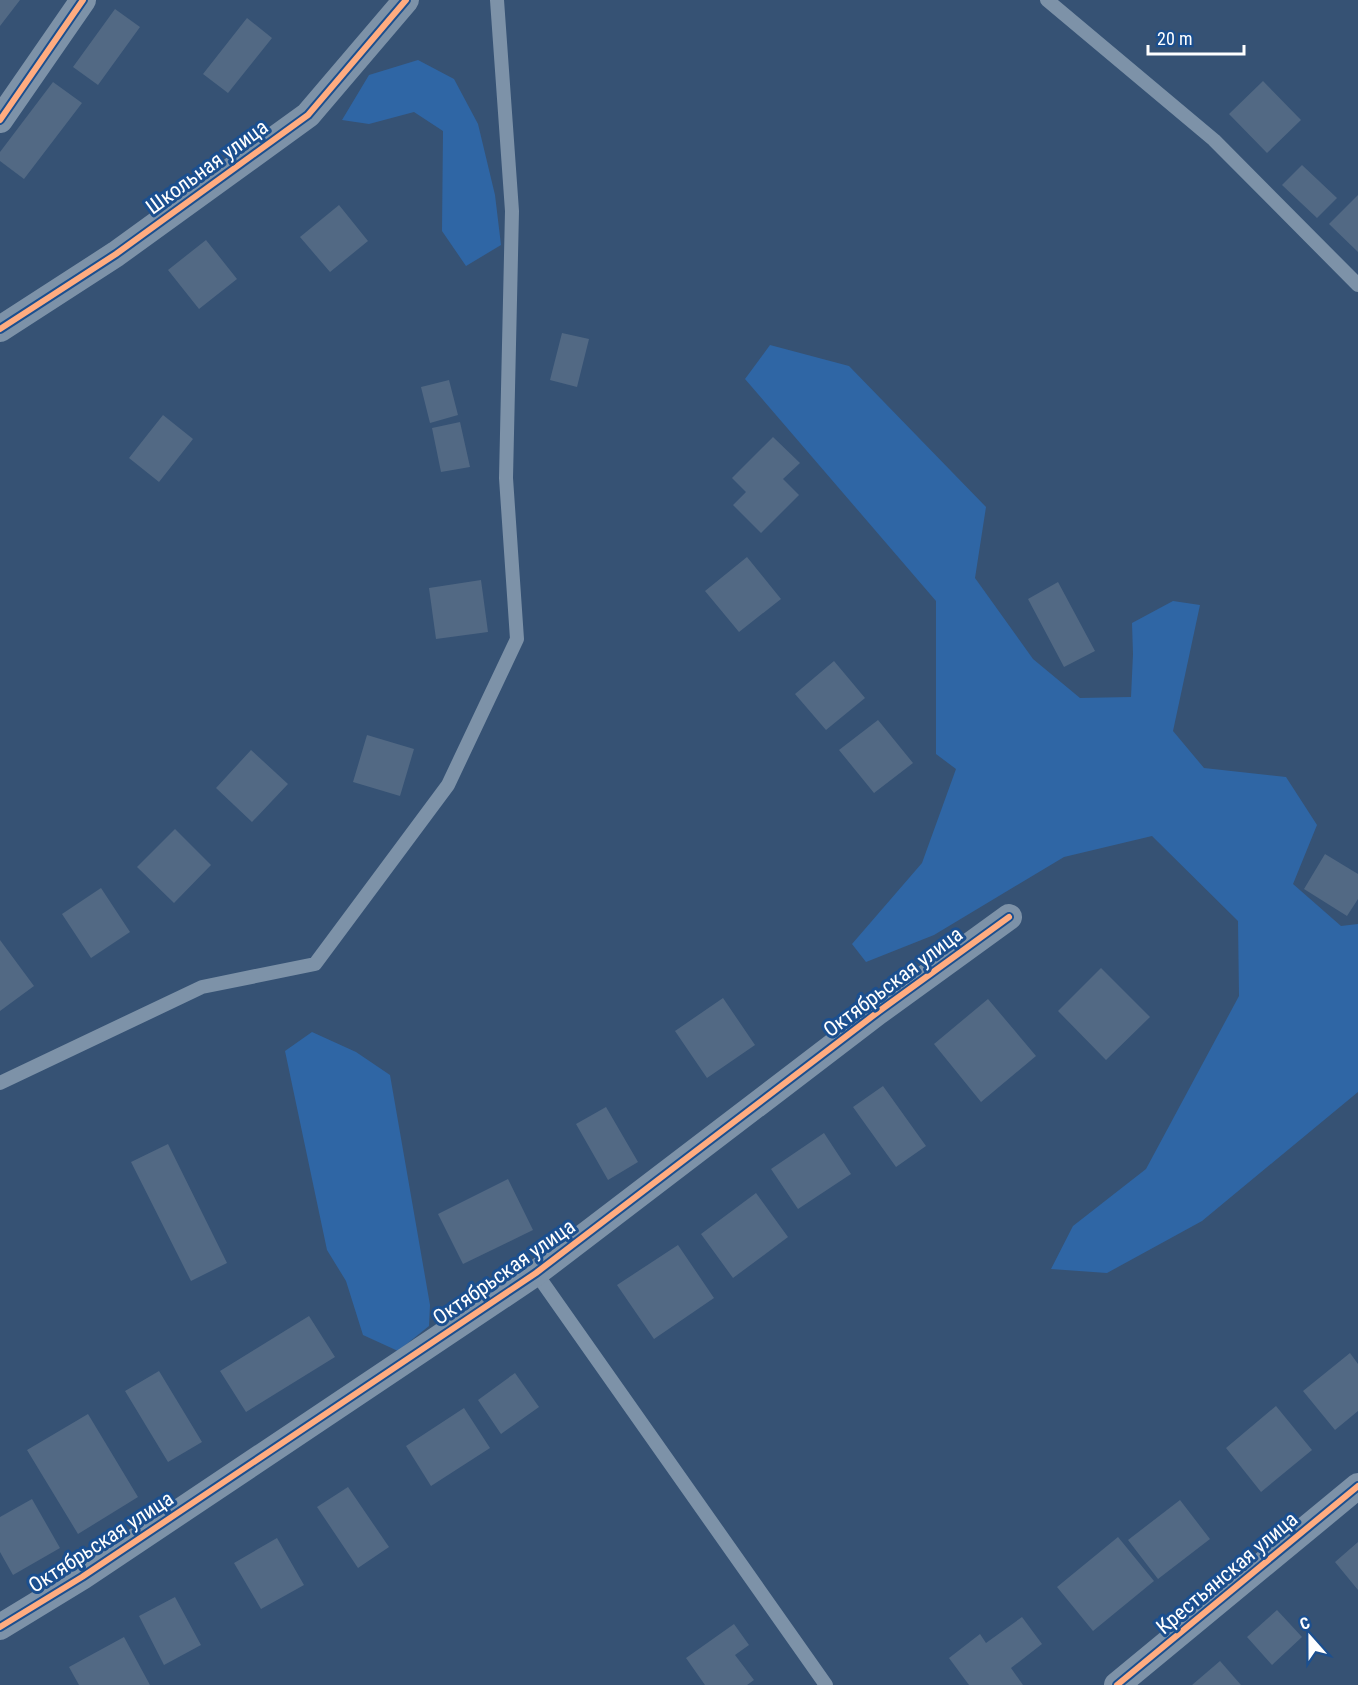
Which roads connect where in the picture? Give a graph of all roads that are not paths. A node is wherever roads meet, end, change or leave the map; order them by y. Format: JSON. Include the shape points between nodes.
{"nodes":[{"id":1,"x":83,"y":0,"type":"edge"},
{"id":2,"x":406,"y":0,"type":"edge"},
{"id":3,"x":497,"y":0,"type":"edge"},
{"id":4,"x":1047,"y":0,"type":"edge"},
{"id":5,"x":0,"y":120,"type":"edge"},
{"id":6,"x":1358,"y":285,"type":"edge"},
{"id":7,"x":0,"y":329,"type":"edge"},
{"id":8,"x":1009,"y":917,"type":"dead end"},
{"id":9,"x":0,"y":1083,"type":"edge"},
{"id":10,"x":536,"y":1273,"type":"junction"},
{"id":11,"x":1358,"y":1486,"type":"edge"},
{"id":12,"x":0,"y":1627,"type":"edge"},
{"id":13,"x":826,"y":1685,"type":"edge"},
{"id":14,"x":1118,"y":1685,"type":"edge"}],
"edges":[{"from":1,"to":5,"type":"street"},
{"from":2,"to":7,"type":"street","name":"Школьная улица","via":[[308,115],[116,254]]},
{"from":3,"to":9,"type":"lane","via":[[512,211],[506,478],[517,639],[448,785],[315,964],[202,987]]},
{"from":4,"to":6,"type":"lane","via":[[1214,140]]},
{"from":8,"to":10,"type":"street","name":"Октябрьская улица"},
{"from":10,"to":12,"type":"street","name":"Октябрьская улица","via":[[82,1577]]},
{"from":10,"to":13,"type":"lane"},
{"from":11,"to":14,"type":"street","name":"Крестьянская улица"}]}
